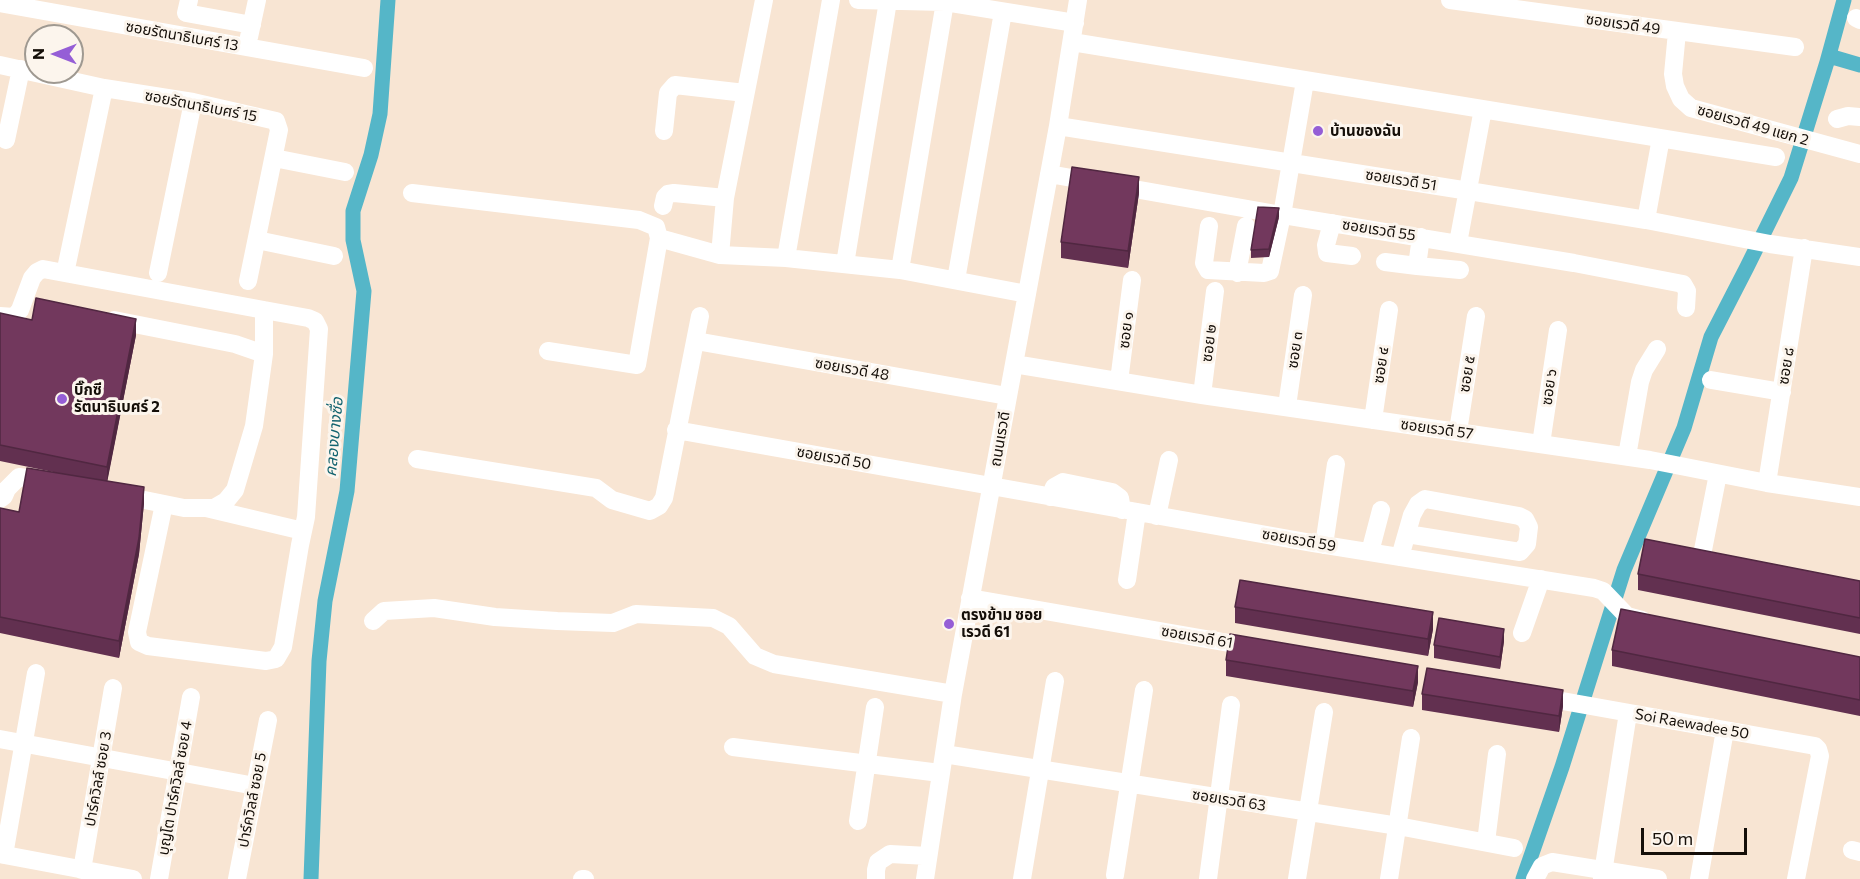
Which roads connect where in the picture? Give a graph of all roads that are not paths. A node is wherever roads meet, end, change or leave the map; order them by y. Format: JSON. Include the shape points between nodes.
{"nodes":[{"id":1,"x":189,"y":0,"type":"edge"},
{"id":2,"x":257,"y":0,"type":"edge"},
{"id":3,"x":764,"y":0,"type":"edge"},
{"id":4,"x":831,"y":0,"type":"edge"},
{"id":5,"x":858,"y":0,"type":"edge"},
{"id":6,"x":1078,"y":0,"type":"edge"},
{"id":7,"x":1450,"y":0,"type":"edge"},
{"id":8,"x":888,"y":1,"type":"edge"},
{"id":9,"x":945,"y":2,"type":"junction"},
{"id":10,"x":0,"y":3,"type":"edge"},
{"id":11,"x":57,"y":6,"type":"edge"},
{"id":12,"x":1003,"y":12,"type":"junction"},
{"id":13,"x":1075,"y":23,"type":"junction"},
{"id":14,"x":252,"y":25,"type":"junction"},
{"id":15,"x":1677,"y":32,"type":"junction"},
{"id":16,"x":1072,"y":42,"type":"junction"},
{"id":17,"x":1795,"y":47,"type":"dead end"},
{"id":18,"x":248,"y":48,"type":"junction"},
{"id":19,"x":0,"y":65,"type":"edge"},
{"id":20,"x":364,"y":68,"type":"dead end"},
{"id":21,"x":21,"y":69,"type":"junction"},
{"id":22,"x":1305,"y":81,"type":"junction"},
{"id":23,"x":104,"y":88,"type":"junction"},
{"id":24,"x":745,"y":93,"type":"junction"},
{"id":25,"x":193,"y":102,"type":"junction"},
{"id":26,"x":1483,"y":109,"type":"junction"},
{"id":27,"x":1860,"y":117,"type":"edge"},
{"id":28,"x":1837,"y":119,"type":"dead end"},
{"id":29,"x":1058,"y":126,"type":"junction"},
{"id":30,"x":664,"y":130,"type":"dead end"},
{"id":31,"x":1661,"y":138,"type":"junction"},
{"id":32,"x":6,"y":140,"type":"dead end"},
{"id":33,"x":1860,"y":154,"type":"edge"},
{"id":34,"x":1776,"y":157,"type":"dead end"},
{"id":35,"x":274,"y":158,"type":"junction"},
{"id":36,"x":1292,"y":163,"type":"junction"},
{"id":37,"x":345,"y":172,"type":"dead end"},
{"id":38,"x":1049,"y":174,"type":"junction"},
{"id":39,"x":1469,"y":191,"type":"junction"},
{"id":40,"x":412,"y":193,"type":"dead end"},
{"id":41,"x":725,"y":198,"type":"junction"},
{"id":42,"x":663,"y":206,"type":"dead end"},
{"id":43,"x":1282,"y":215,"type":"junction"},
{"id":44,"x":1646,"y":220,"type":"junction"},
{"id":45,"x":1332,"y":223,"type":"junction"},
{"id":46,"x":1209,"y":226,"type":"dead end"},
{"id":47,"x":1246,"y":226,"type":"dead end"},
{"id":48,"x":1421,"y":237,"type":"junction"},
{"id":49,"x":659,"y":238,"type":"junction"},
{"id":50,"x":257,"y":240,"type":"junction"},
{"id":51,"x":1458,"y":243,"type":"junction"},
{"id":52,"x":1804,"y":248,"type":"junction"},
{"id":53,"x":720,"y":255,"type":"junction"},
{"id":54,"x":334,"y":256,"type":"dead end"},
{"id":55,"x":1352,"y":256,"type":"dead end"},
{"id":56,"x":1860,"y":257,"type":"edge"},
{"id":57,"x":786,"y":258,"type":"junction"},
{"id":58,"x":1385,"y":262,"type":"dead end"},
{"id":59,"x":67,"y":264,"type":"dead end"},
{"id":60,"x":845,"y":264,"type":"junction"},
{"id":61,"x":1417,"y":266,"type":"junction"},
{"id":62,"x":900,"y":270,"type":"junction"},
{"id":63,"x":1460,"y":270,"type":"dead end"},
{"id":64,"x":158,"y":273,"type":"dead end"},
{"id":65,"x":1237,"y":273,"type":"junction"},
{"id":66,"x":956,"y":280,"type":"junction"},
{"id":67,"x":1132,"y":280,"type":"dead end"},
{"id":68,"x":248,"y":281,"type":"dead end"},
{"id":69,"x":1215,"y":291,"type":"dead end"},
{"id":70,"x":1027,"y":294,"type":"junction"},
{"id":71,"x":1303,"y":295,"type":"dead end"},
{"id":72,"x":1686,"y":308,"type":"dead end"},
{"id":73,"x":264,"y":310,"type":"junction"},
{"id":74,"x":1389,"y":310,"type":"dead end"},
{"id":75,"x":0,"y":316,"type":"edge"},
{"id":76,"x":700,"y":316,"type":"dead end"},
{"id":77,"x":1476,"y":316,"type":"dead end"},
{"id":78,"x":96,"y":317,"type":"edge"},
{"id":79,"x":1557,"y":330,"type":"dead end"},
{"id":80,"x":696,"y":341,"type":"junction"},
{"id":81,"x":1657,"y":349,"type":"dead end"},
{"id":82,"x":548,"y":351,"type":"dead end"},
{"id":83,"x":264,"y":354,"type":"junction"},
{"id":84,"x":1014,"y":364,"type":"junction"},
{"id":85,"x":1711,"y":380,"type":"dead end"},
{"id":86,"x":1119,"y":381,"type":"junction"},
{"id":87,"x":1782,"y":392,"type":"junction"},
{"id":88,"x":1202,"y":395,"type":"junction"},
{"id":89,"x":1007,"y":396,"type":"junction"},
{"id":90,"x":1287,"y":406,"type":"junction"},
{"id":91,"x":1373,"y":420,"type":"junction"},
{"id":92,"x":676,"y":430,"type":"junction"},
{"id":93,"x":1458,"y":431,"type":"junction"},
{"id":94,"x":1541,"y":444,"type":"junction"},
{"id":95,"x":1627,"y":456,"type":"junction"},
{"id":96,"x":417,"y":459,"type":"dead end"},
{"id":97,"x":1169,"y":460,"type":"dead end"},
{"id":98,"x":1336,"y":464,"type":"dead end"},
{"id":99,"x":1718,"y":474,"type":"junction"},
{"id":100,"x":1767,"y":483,"type":"junction"},
{"id":101,"x":63,"y":484,"type":"edge"},
{"id":102,"x":992,"y":486,"type":"junction"},
{"id":103,"x":108,"y":493,"type":"edge"},
{"id":104,"x":1860,"y":495,"type":"edge"},
{"id":105,"x":0,"y":499,"type":"edge"},
{"id":106,"x":164,"y":504,"type":"junction"},
{"id":107,"x":206,"y":508,"type":"junction"},
{"id":108,"x":1381,"y":510,"type":"dead end"},
{"id":109,"x":1130,"y":511,"type":"junction"},
{"id":110,"x":1157,"y":516,"type":"junction"},
{"id":111,"x":303,"y":531,"type":"junction"},
{"id":112,"x":1407,"y":534,"type":"junction"},
{"id":113,"x":1324,"y":545,"type":"junction"},
{"id":114,"x":1370,"y":552,"type":"junction"},
{"id":115,"x":1702,"y":555,"type":"edge"},
{"id":116,"x":1400,"y":557,"type":"junction"},
{"id":117,"x":1540,"y":579,"type":"junction"},
{"id":118,"x":1127,"y":580,"type":"dead end"},
{"id":119,"x":970,"y":598,"type":"junction"},
{"id":120,"x":372,"y":621,"type":"dead end"},
{"id":121,"x":1655,"y":623,"type":"edge"},
{"id":122,"x":1522,"y":633,"type":"dead end"},
{"id":123,"x":1273,"y":651,"type":"edge"},
{"id":124,"x":36,"y":673,"type":"dead end"},
{"id":125,"x":1055,"y":681,"type":"dead end"},
{"id":126,"x":113,"y":688,"type":"dead end"},
{"id":127,"x":1144,"y":690,"type":"dead end"},
{"id":128,"x":953,"y":694,"type":"junction"},
{"id":129,"x":1518,"y":694,"type":"edge"},
{"id":130,"x":191,"y":697,"type":"dead end"},
{"id":131,"x":1231,"y":705,"type":"dead end"},
{"id":132,"x":875,"y":707,"type":"dead end"},
{"id":133,"x":1324,"y":711,"type":"dead end"},
{"id":134,"x":1628,"y":713,"type":"junction"},
{"id":135,"x":268,"y":720,"type":"dead end"},
{"id":136,"x":1725,"y":730,"type":"junction"},
{"id":137,"x":1411,"y":738,"type":"dead end"},
{"id":138,"x":0,"y":739,"type":"edge"},
{"id":139,"x":24,"y":743,"type":"junction"},
{"id":140,"x":733,"y":747,"type":"dead end"},
{"id":141,"x":944,"y":754,"type":"junction"},
{"id":142,"x":1497,"y":754,"type":"dead end"},
{"id":143,"x":101,"y":758,"type":"junction"},
{"id":144,"x":866,"y":763,"type":"junction"},
{"id":145,"x":1042,"y":770,"type":"junction"},
{"id":146,"x":178,"y":772,"type":"junction"},
{"id":147,"x":940,"y":773,"type":"junction"},
{"id":148,"x":1129,"y":785,"type":"junction"},
{"id":149,"x":255,"y":786,"type":"junction"},
{"id":150,"x":1219,"y":798,"type":"junction"},
{"id":151,"x":1308,"y":812,"type":"junction"},
{"id":152,"x":858,"y":821,"type":"dead end"},
{"id":153,"x":1398,"y":826,"type":"junction"},
{"id":154,"x":1486,"y":842,"type":"junction"},
{"id":155,"x":1514,"y":848,"type":"dead end"},
{"id":156,"x":2,"y":854,"type":"edge"},
{"id":157,"x":928,"y":856,"type":"junction"},
{"id":158,"x":82,"y":870,"type":"junction"},
{"id":159,"x":1115,"y":875,"type":"dead end"},
{"id":160,"x":1603,"y":875,"type":"edge"},
{"id":161,"x":133,"y":879,"type":"edge"},
{"id":162,"x":159,"y":879,"type":"edge"},
{"id":163,"x":237,"y":879,"type":"edge"},
{"id":164,"x":876,"y":879,"type":"edge"},
{"id":165,"x":925,"y":879,"type":"edge"},
{"id":166,"x":1022,"y":879,"type":"edge"},
{"id":167,"x":1208,"y":879,"type":"edge"},
{"id":168,"x":1297,"y":879,"type":"edge"},
{"id":169,"x":1389,"y":879,"type":"edge"},
{"id":170,"x":1534,"y":879,"type":"edge"},
{"id":171,"x":1658,"y":879,"type":"edge"},
{"id":172,"x":1699,"y":879,"type":"edge"},
{"id":173,"x":1797,"y":879,"type":"edge"}],
"edges":[{"from":1,"to":14,"type":"street","via":[[186,13]]},
{"from":2,"to":14,"type":"street"},
{"from":3,"to":24,"type":"street"},
{"from":4,"to":57,"type":"street"},
{"from":5,"to":8,"type":"street"},
{"from":6,"to":13,"type":"street","name":"ถนนเรวดี"},
{"from":7,"to":15,"type":"street","name":"ซอยเรวดี 49"},
{"from":8,"to":9,"type":"street"},
{"from":8,"to":60,"type":"street"},
{"from":9,"to":12,"type":"street"},
{"from":9,"to":62,"type":"street"},
{"from":10,"to":11,"type":"street","name":"ซอยรัตนาธิเบศร์ 13"},
{"from":11,"to":18,"type":"street","name":"ซอยรัตนาธิเบศร์ 13"},
{"from":12,"to":13,"type":"street"},
{"from":12,"to":66,"type":"street"},
{"from":13,"to":16,"type":"street","name":"ถนนเรวดี"},
{"from":14,"to":18,"type":"street"},
{"from":15,"to":17,"type":"street","name":"ซอยเรวดี 49"},
{"from":15,"to":33,"type":"street","name":"ซอยเรวดี 49 แยก 2","via":[[1675,86],[1691,108]]},
{"from":16,"to":22,"type":"street"},
{"from":16,"to":29,"type":"street","name":"ถนนเรวดี"},
{"from":18,"to":20,"type":"street","name":"ซอยรัตนาธิเบศร์ 13"},
{"from":19,"to":21,"type":"street","name":"ซอยรัตนาธิเบศร์ 15"},
{"from":21,"to":23,"type":"street","name":"ซอยรัตนาธิเบศร์ 15"},
{"from":21,"to":32,"type":"street"},
{"from":22,"to":26,"type":"street"},
{"from":22,"to":36,"type":"street"},
{"from":23,"to":25,"type":"street","name":"ซอยรัตนาธิเบศร์ 15"},
{"from":23,"to":59,"type":"street"},
{"from":24,"to":30,"type":"street","via":[[675,85],[668,93]]},
{"from":24,"to":41,"type":"street"},
{"from":25,"to":35,"type":"street","name":"ซอยรัตนาธิเบศร์ 15","via":[[276,121],[279,130]]},
{"from":25,"to":64,"type":"street"},
{"from":26,"to":31,"type":"street"},
{"from":26,"to":39,"type":"street"},
{"from":27,"to":28,"type":"street"},
{"from":29,"to":36,"type":"street","name":"ซอยเรวดี 51"},
{"from":29,"to":38,"type":"street","name":"ถนนเรวดี"},
{"from":31,"to":34,"type":"street"},
{"from":31,"to":44,"type":"street"},
{"from":35,"to":37,"type":"street"},
{"from":35,"to":50,"type":"street","name":"ซอยรัตนาธิเบศร์ 15"},
{"from":36,"to":39,"type":"street","name":"ซอยเรวดี 51"},
{"from":36,"to":43,"type":"street"},
{"from":38,"to":43,"type":"street","name":"ซอยเรวดี 55"},
{"from":38,"to":70,"type":"street","name":"ถนนเรวดี"},
{"from":39,"to":44,"type":"street","name":"ซอยเรวดี 51"},
{"from":39,"to":51,"type":"street"},
{"from":40,"to":49,"type":"street","via":[[639,220],[656,227]]},
{"from":41,"to":42,"type":"street","via":[[674,193],[665,197]]},
{"from":41,"to":53,"type":"street"},
{"from":43,"to":45,"type":"street","name":"ซอยเรวดี 55"},
{"from":43,"to":65,"type":"street","via":[[1270,271]]},
{"from":44,"to":52,"type":"street","name":"ซอยเรวดี 51"},
{"from":45,"to":48,"type":"street","name":"ซอยเรวดี 55"},
{"from":45,"to":55,"type":"street","via":[[1326,245],[1328,253]]},
{"from":46,"to":65,"type":"street","via":[[1205,268]]},
{"from":47,"to":65,"type":"street"},
{"from":48,"to":51,"type":"street","name":"ซอยเรวดี 55"},
{"from":48,"to":61,"type":"street"},
{"from":49,"to":53,"type":"street"},
{"from":49,"to":82,"type":"street","via":[[637,364]]},
{"from":50,"to":54,"type":"street"},
{"from":50,"to":68,"type":"street","name":"ซอยรัตนาธิเบศร์ 15"},
{"from":51,"to":72,"type":"street","name":"ซอยเรวดี 55","via":[[1683,284],[1687,291]]},
{"from":52,"to":56,"type":"street","name":"ซอยเรวดี 51"},
{"from":52,"to":87,"type":"street","name":"ซอย ๘"},
{"from":53,"to":57,"type":"street"},
{"from":57,"to":60,"type":"street"},
{"from":58,"to":61,"type":"street"},
{"from":60,"to":62,"type":"street"},
{"from":61,"to":63,"type":"street"},
{"from":62,"to":66,"type":"street"},
{"from":66,"to":70,"type":"street"},
{"from":67,"to":86,"type":"street","name":"ซอย ๑"},
{"from":69,"to":88,"type":"street","name":"ซอย ๒"},
{"from":70,"to":84,"type":"street","name":"ถนนเรวดี"},
{"from":71,"to":90,"type":"street","name":"ซอย ๓"},
{"from":73,"to":75,"type":"street","via":[[43,269],[33,278],[14,317]]},
{"from":73,"to":83,"type":"street"},
{"from":73,"to":111,"type":"street","via":[[308,318],[319,329]]},
{"from":74,"to":91,"type":"street","name":"ซอย ๔"},
{"from":76,"to":80,"type":"street"},
{"from":77,"to":93,"type":"street","name":"ซอย ๕"},
{"from":78,"to":83,"type":"street","via":[[235,344]]},
{"from":79,"to":94,"type":"street","name":"ซอย ๖"},
{"from":80,"to":89,"type":"street","name":"ซอยเรวดี 48"},
{"from":80,"to":92,"type":"street"},
{"from":81,"to":95,"type":"street","via":[[1640,382]]},
{"from":83,"to":107,"type":"street","via":[[254,426],[235,490],[226,501]]},
{"from":84,"to":86,"type":"street","name":"ซอยเรวดี 57"},
{"from":84,"to":89,"type":"street","name":"ถนนเรวดี"},
{"from":85,"to":87,"type":"street"},
{"from":86,"to":88,"type":"street","name":"ซอยเรวดี 57"},
{"from":87,"to":100,"type":"street","name":"ซอย ๘"},
{"from":88,"to":90,"type":"street","name":"ซอยเรวดี 57"},
{"from":89,"to":102,"type":"street","name":"ถนนเรวดี"},
{"from":90,"to":91,"type":"street","name":"ซอยเรวดี 57"},
{"from":91,"to":93,"type":"street","name":"ซอยเรวดี 57"},
{"from":92,"to":96,"type":"street","via":[[664,498],[650,511],[612,500],[596,488]]},
{"from":92,"to":102,"type":"street","name":"ซอยเรวดี 50"},
{"from":93,"to":94,"type":"street","name":"ซอยเรวดี 57"},
{"from":94,"to":95,"type":"street","name":"ซอยเรวดี 57"},
{"from":95,"to":99,"type":"street","name":"ซอยเรวดี 57"},
{"from":97,"to":110,"type":"street"},
{"from":98,"to":113,"type":"street"},
{"from":99,"to":100,"type":"street","name":"ซอยเรวดี 57"},
{"from":99,"to":115,"type":"street"},
{"from":100,"to":104,"type":"street","name":"ซอยเรวดี 57"},
{"from":101,"to":105,"type":"street","via":[[19,477]]},
{"from":102,"to":109,"type":"street","name":"ซอยเรวดี 59"},
{"from":102,"to":119,"type":"street","name":"ถนนเรวดี"},
{"from":103,"to":106,"type":"street"},
{"from":106,"to":107,"type":"street"},
{"from":106,"to":111,"type":"street","via":[[136,632],[139,642],[148,646],[266,661],[276,659],[283,647]]},
{"from":107,"to":111,"type":"street"},
{"from":108,"to":114,"type":"street"},
{"from":109,"to":110,"type":"street","name":"ซอยเรวดี 59"},
{"from":109,"to":118,"type":"street"},
{"from":110,"to":113,"type":"street","name":"ซอยเรวดี 59"},
{"from":112,"to":112,"type":"street","via":[[1418,504],[1425,499],[1519,516],[1529,527],[1527,544],[1520,552]]},
{"from":112,"to":116,"type":"street"},
{"from":113,"to":114,"type":"street","name":"ซอยเรวดี 59"},
{"from":114,"to":116,"type":"street","name":"ซอยเรวดี 59"},
{"from":116,"to":117,"type":"street","name":"ซอยเรวดี 59"},
{"from":117,"to":121,"type":"street","name":"ซอยเรวดี 59","via":[[1594,588],[1632,619]]},
{"from":117,"to":122,"type":"street"},
{"from":119,"to":123,"type":"street","name":"ซอยเรวดี 61"},
{"from":119,"to":128,"type":"street","name":"ถนนเรวดี"},
{"from":120,"to":128,"type":"street","via":[[384,611],[434,608],[557,621],[613,622],[636,614],[713,618],[729,626],[754,656],[774,664]]},
{"from":124,"to":139,"type":"street"},
{"from":125,"to":145,"type":"street"},
{"from":126,"to":143,"type":"street","name":"ปาร์ควิลล์ ซอย 3"},
{"from":127,"to":148,"type":"street"},
{"from":128,"to":141,"type":"street","name":"ถนนเรวดี"},
{"from":129,"to":134,"type":"street","name":"Soi Raewadee 50"},
{"from":130,"to":146,"type":"street","name":"บุญโต ปาร์ควิลล์ ซอย 4"},
{"from":131,"to":150,"type":"street"},
{"from":132,"to":144,"type":"street"},
{"from":133,"to":151,"type":"street"},
{"from":134,"to":136,"type":"street","name":"Soi Raewadee 50"},
{"from":134,"to":160,"type":"street"},
{"from":135,"to":149,"type":"street","name":"ปาร์ควิลล์ ซอย 5"},
{"from":136,"to":172,"type":"street"},
{"from":136,"to":173,"type":"street","name":"Soi Raewadee 50","via":[[1818,749],[1820,756]]},
{"from":137,"to":153,"type":"street"},
{"from":138,"to":139,"type":"street"},
{"from":139,"to":143,"type":"street"},
{"from":139,"to":156,"type":"street"},
{"from":140,"to":144,"type":"street"},
{"from":141,"to":145,"type":"street","name":"ซอยเรวดี 63"},
{"from":141,"to":147,"type":"street","name":"ถนนเรวดี"},
{"from":142,"to":154,"type":"street"},
{"from":143,"to":146,"type":"street"},
{"from":143,"to":158,"type":"street","name":"ปาร์ควิลล์ ซอย 3"},
{"from":144,"to":147,"type":"street"},
{"from":144,"to":152,"type":"street"},
{"from":145,"to":148,"type":"street","name":"ซอยเรวดี 63"},
{"from":145,"to":166,"type":"street"},
{"from":146,"to":149,"type":"street"},
{"from":146,"to":162,"type":"street","name":"บุญโต ปาร์ควิลล์ ซอย 4"},
{"from":147,"to":157,"type":"street","name":"ถนนเรวดี"},
{"from":148,"to":150,"type":"street","name":"ซอยเรวดี 63"},
{"from":148,"to":159,"type":"street"},
{"from":149,"to":163,"type":"street","name":"ปาร์ควิลล์ ซอย 5"},
{"from":150,"to":151,"type":"street","name":"ซอยเรวดี 63"},
{"from":150,"to":167,"type":"street"},
{"from":151,"to":153,"type":"street","name":"ซอยเรวดี 63"},
{"from":151,"to":168,"type":"street"},
{"from":153,"to":154,"type":"street","name":"ซอยเรวดี 63"},
{"from":153,"to":169,"type":"street"},
{"from":154,"to":155,"type":"street","name":"ซอยเรวดี 63"},
{"from":156,"to":158,"type":"street"},
{"from":157,"to":164,"type":"street","via":[[890,854],[878,862]]},
{"from":157,"to":165,"type":"street","name":"ถนนเรวดี"},
{"from":158,"to":161,"type":"street"},
{"from":160,"to":170,"type":"street","via":[[1552,862],[1542,866]]},
{"from":160,"to":171,"type":"street"}]}
